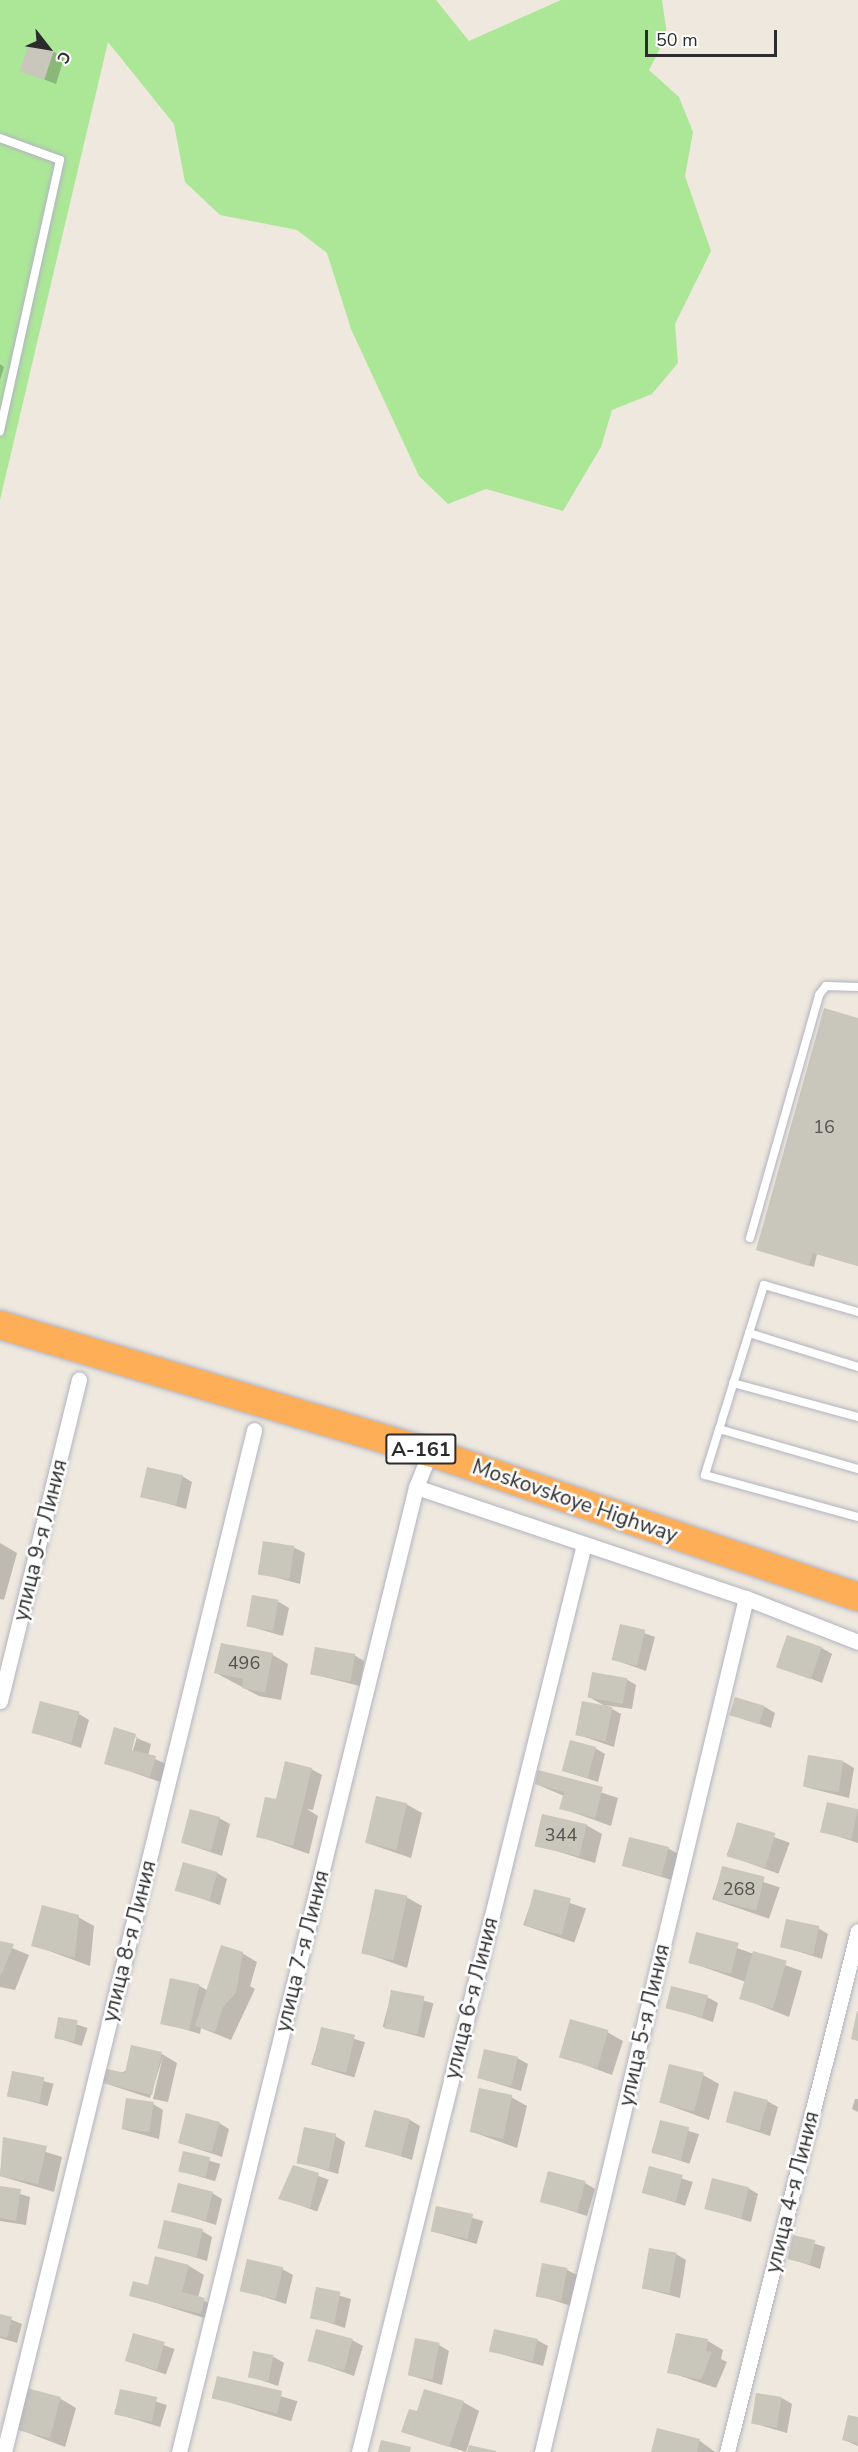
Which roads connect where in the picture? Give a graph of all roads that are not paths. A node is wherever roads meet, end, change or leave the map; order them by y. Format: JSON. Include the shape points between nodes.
{"nodes":[{"id":1,"x":0,"y":138,"type":"edge"},
{"id":2,"x":0,"y":431,"type":"edge"},
{"id":3,"x":858,"y":987,"type":"edge"},
{"id":4,"x":750,"y":1238,"type":"dead end"},
{"id":5,"x":858,"y":1312,"type":"edge"},
{"id":6,"x":0,"y":1325,"type":"edge"},
{"id":7,"x":749,"y":1333,"type":"junction"},
{"id":8,"x":858,"y":1366,"type":"edge"},
{"id":9,"x":79,"y":1380,"type":"dead end"},
{"id":10,"x":733,"y":1383,"type":"junction"},
{"id":11,"x":858,"y":1417,"type":"edge"},
{"id":12,"x":719,"y":1429,"type":"junction"},
{"id":13,"x":254,"y":1430,"type":"dead end"},
{"id":14,"x":430,"y":1452,"type":"junction"},
{"id":15,"x":858,"y":1468,"type":"edge"},
{"id":16,"x":416,"y":1487,"type":"junction"},
{"id":17,"x":858,"y":1517,"type":"edge"},
{"id":18,"x":584,"y":1544,"type":"junction"},
{"id":19,"x":851,"y":1596,"type":"edge"},
{"id":20,"x":746,"y":1598,"type":"junction"},
{"id":21,"x":858,"y":1642,"type":"edge"},
{"id":22,"x":0,"y":1701,"type":"edge"},
{"id":23,"x":858,"y":1931,"type":"edge"},
{"id":24,"x":4,"y":2452,"type":"edge"},
{"id":25,"x":179,"y":2452,"type":"edge"},
{"id":26,"x":359,"y":2452,"type":"edge"},
{"id":27,"x":542,"y":2452,"type":"edge"},
{"id":28,"x":727,"y":2452,"type":"edge"}],
"edges":[{"from":1,"to":2,"type":"lane","via":[[60,160]]},
{"from":3,"to":4,"type":"lane","via":[[826,986],[819,995]]},
{"from":5,"to":7,"type":"lane","via":[[764,1285]]},
{"from":6,"to":14,"type":"highway","name":"Moskovskoye Highway","number":"А-161"},
{"from":7,"to":8,"type":"lane"},
{"from":7,"to":10,"type":"lane"},
{"from":9,"to":22,"type":"street","name":"улица 9-я Линия"},
{"from":10,"to":11,"type":"lane"},
{"from":10,"to":12,"type":"lane"},
{"from":12,"to":15,"type":"lane"},
{"from":12,"to":17,"type":"lane","via":[[705,1475]]},
{"from":13,"to":24,"type":"street","name":"улица 8-я Линия"},
{"from":14,"to":16,"type":"street","name":"улица 7-я Линия"},
{"from":14,"to":19,"type":"highway","name":"Moskovskoye Highway","number":"А-161"},
{"from":16,"to":18,"type":"street"},
{"from":16,"to":25,"type":"street","name":"улица 7-я Линия"},
{"from":18,"to":20,"type":"street"},
{"from":18,"to":26,"type":"street","name":"улица 6-я Линия"},
{"from":20,"to":21,"type":"street"},
{"from":20,"to":27,"type":"street","name":"улица 5-я Линия"},
{"from":23,"to":28,"type":"street","name":"улица 4-я Линия"}]}
